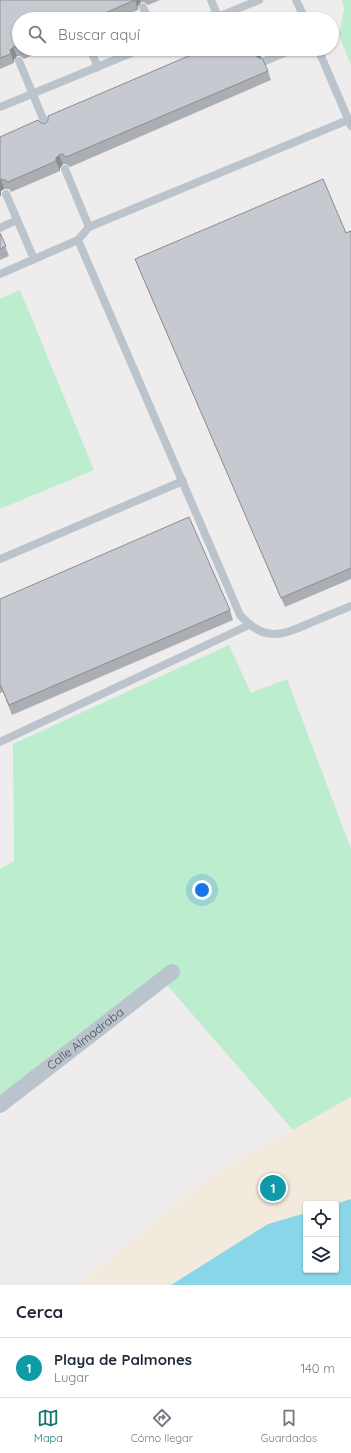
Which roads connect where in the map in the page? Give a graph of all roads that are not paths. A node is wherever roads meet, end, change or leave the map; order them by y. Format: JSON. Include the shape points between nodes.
{"nodes":[{"id":1,"x":211,"y":0,"type":"edge"},
{"id":2,"x":259,"y":0,"type":"edge"},
{"id":3,"x":296,"y":0,"type":"edge"},
{"id":4,"x":143,"y":8,"type":"dead end"},
{"id":5,"x":145,"y":12,"type":"edge"},
{"id":6,"x":214,"y":12,"type":"edge"},
{"id":7,"x":230,"y":12,"type":"edge"},
{"id":8,"x":302,"y":12,"type":"edge"},
{"id":9,"x":93,"y":56,"type":"edge"},
{"id":10,"x":124,"y":56,"type":"edge"},
{"id":11,"x":277,"y":56,"type":"edge"},
{"id":12,"x":321,"y":56,"type":"edge"},
{"id":13,"x":19,"y":61,"type":"dead end"},
{"id":14,"x":263,"y":62,"type":"edge"},
{"id":15,"x":98,"y":67,"type":"junction"},
{"id":16,"x":33,"y":94,"type":"junction"},
{"id":17,"x":0,"y":107,"type":"edge"},
{"id":18,"x":350,"y":123,"type":"edge"},
{"id":19,"x":47,"y":128,"type":"edge"},
{"id":20,"x":65,"y":169,"type":"dead end"},
{"id":21,"x":6,"y":194,"type":"dead end"},
{"id":22,"x":17,"y":220,"type":"junction"},
{"id":23,"x":89,"y":227,"type":"junction"},
{"id":24,"x":0,"y":228,"type":"edge"},
{"id":25,"x":78,"y":240,"type":"junction"},
{"id":26,"x":34,"y":259,"type":"junction"},
{"id":27,"x":0,"y":274,"type":"edge"},
{"id":28,"x":183,"y":481,"type":"junction"},
{"id":29,"x":0,"y":559,"type":"edge"},
{"id":30,"x":351,"y":606,"type":"edge"},
{"id":31,"x":249,"y":625,"type":"junction"},
{"id":32,"x":0,"y":742,"type":"edge"},
{"id":33,"x":172,"y":972,"type":"dead end"},
{"id":34,"x":0,"y":1106,"type":"edge"}],
"edges":[{"from":1,"to":6,"type":"lane"},
{"from":2,"to":7,"type":"lane"},
{"from":3,"to":8,"type":"lane"},
{"from":4,"to":5,"type":"lane"},
{"from":9,"to":15,"type":"lane"},
{"from":10,"to":15,"type":"lane"},
{"from":11,"to":14,"type":"lane"},
{"from":12,"to":18,"type":"lane"},
{"from":13,"to":16,"type":"lane"},
{"from":15,"to":16,"type":"lane"},
{"from":16,"to":17,"type":"lane"},
{"from":16,"to":19,"type":"lane"},
{"from":18,"to":23,"type":"lane"},
{"from":20,"to":23,"type":"lane"},
{"from":21,"to":22,"type":"lane"},
{"from":22,"to":24,"type":"lane"},
{"from":22,"to":26,"type":"lane"},
{"from":23,"to":25,"type":"lane"},
{"from":25,"to":26,"type":"lane"},
{"from":25,"to":28,"type":"lane"},
{"from":26,"to":27,"type":"lane"},
{"from":28,"to":29,"type":"lane"},
{"from":28,"to":31,"type":"lane","via":[[240,615]]},
{"from":30,"to":31,"type":"lane","via":[[288,633],[261,632]]},
{"from":31,"to":32,"type":"lane"},
{"from":33,"to":34,"type":"street","name":"Calle Almadraba"}]}
